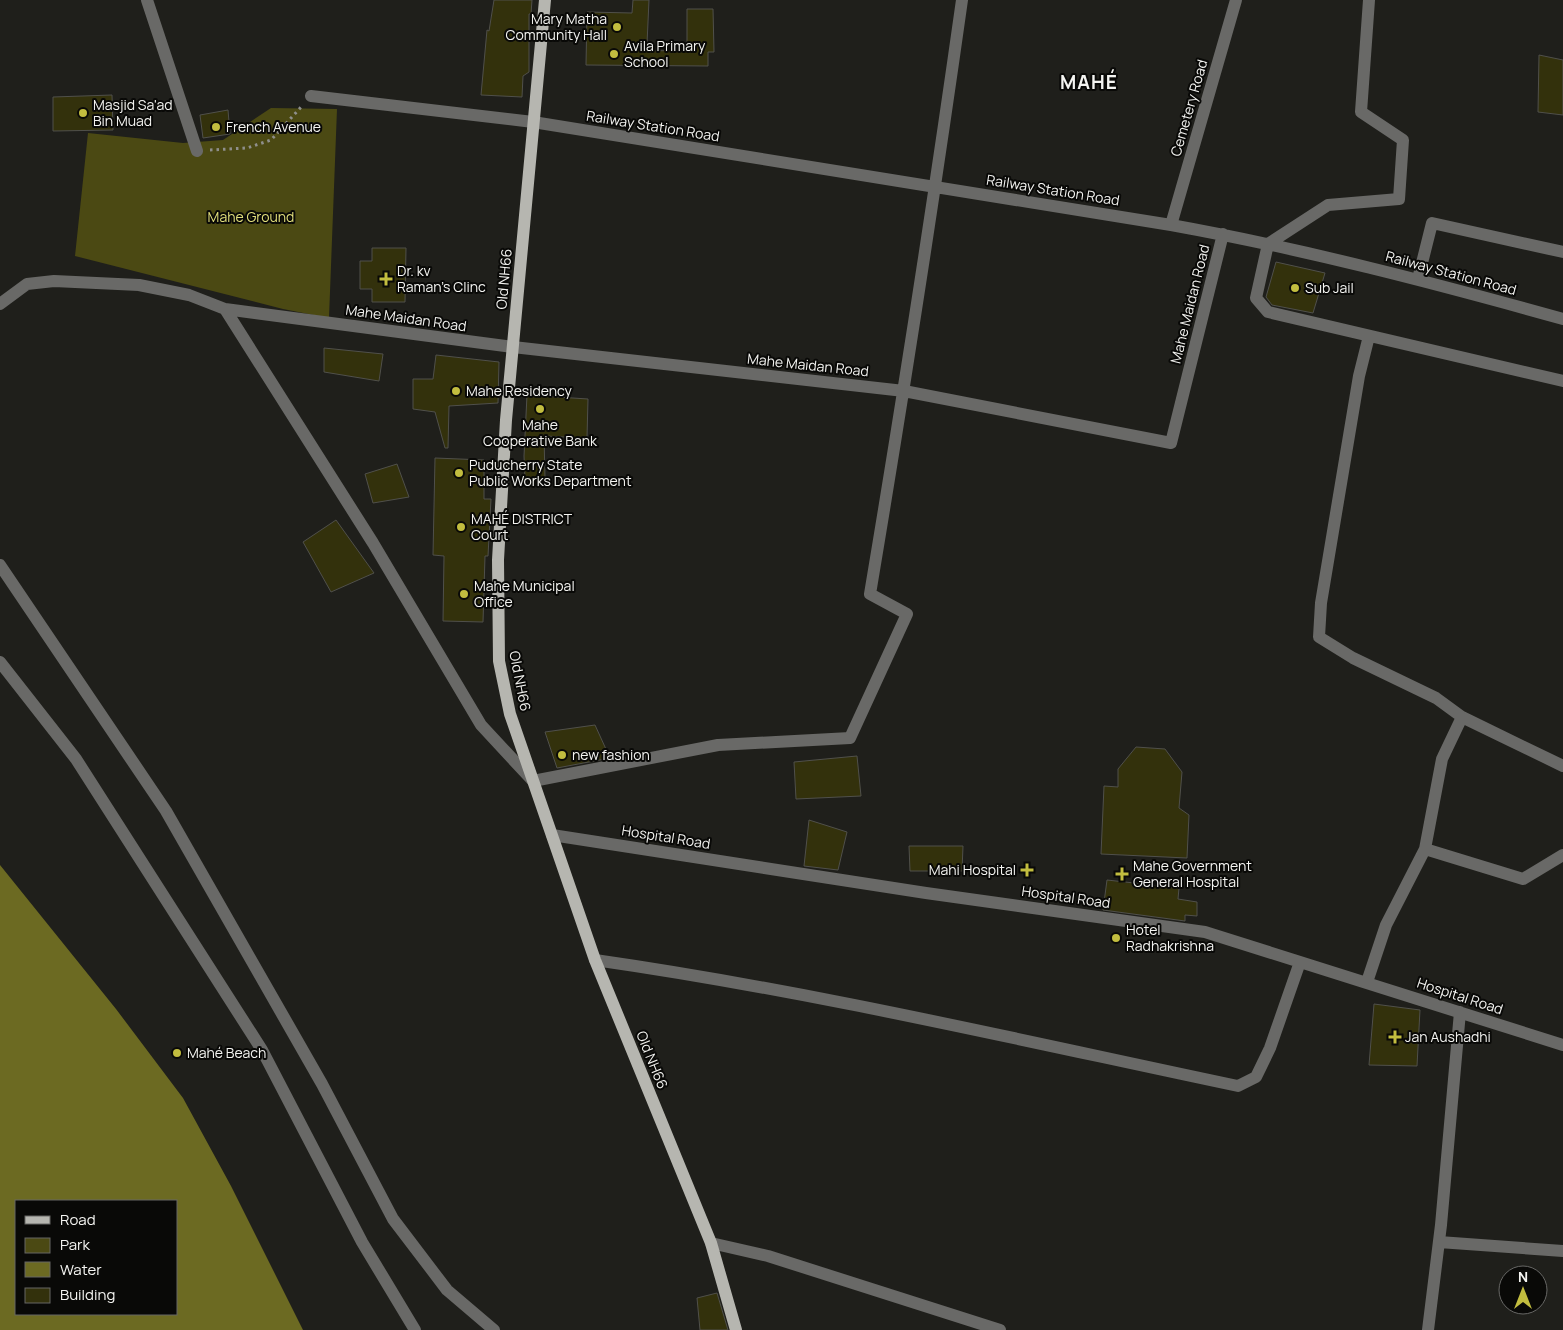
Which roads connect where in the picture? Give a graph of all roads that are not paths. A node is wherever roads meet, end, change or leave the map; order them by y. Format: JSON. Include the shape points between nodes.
{"nodes":[{"id":1,"x":146,"y":0,"type":"edge"},
{"id":2,"x":545,"y":0,"type":"edge"},
{"id":3,"x":962,"y":0,"type":"edge"},
{"id":4,"x":1236,"y":0,"type":"edge"},
{"id":5,"x":1369,"y":0,"type":"edge"},
{"id":6,"x":311,"y":96,"type":"road end"},
{"id":7,"x":533,"y":122,"type":"junction"},
{"id":8,"x":197,"y":151,"type":"road end"},
{"id":9,"x":936,"y":187,"type":"junction"},
{"id":10,"x":1171,"y":224,"type":"junction"},
{"id":11,"x":1223,"y":234,"type":"junction"},
{"id":12,"x":1268,"y":244,"type":"junction"},
{"id":13,"x":1563,"y":252,"type":"edge"},
{"id":14,"x":1418,"y":279,"type":"junction"},
{"id":15,"x":0,"y":304,"type":"edge"},
{"id":16,"x":225,"y":309,"type":"junction"},
{"id":17,"x":1563,"y":319,"type":"edge"},
{"id":18,"x":1369,"y":336,"type":"junction"},
{"id":19,"x":513,"y":347,"type":"junction"},
{"id":20,"x":1563,"y":381,"type":"edge"},
{"id":21,"x":904,"y":391,"type":"junction"},
{"id":22,"x":0,"y":565,"type":"edge"},
{"id":23,"x":0,"y":662,"type":"edge"},
{"id":24,"x":1462,"y":717,"type":"junction"},
{"id":25,"x":1563,"y":766,"type":"edge"},
{"id":26,"x":534,"y":782,"type":"junction"},
{"id":27,"x":552,"y":835,"type":"junction"},
{"id":28,"x":1425,"y":849,"type":"junction"},
{"id":29,"x":1563,"y":855,"type":"edge"},
{"id":30,"x":595,"y":960,"type":"junction"},
{"id":31,"x":1300,"y":962,"type":"junction"},
{"id":32,"x":1367,"y":982,"type":"junction"},
{"id":33,"x":1460,"y":1012,"type":"junction"},
{"id":34,"x":1563,"y":1045,"type":"edge"},
{"id":35,"x":1439,"y":1242,"type":"junction"},
{"id":36,"x":711,"y":1243,"type":"junction"},
{"id":37,"x":1563,"y":1251,"type":"edge"},
{"id":38,"x":415,"y":1330,"type":"edge"},
{"id":39,"x":494,"y":1330,"type":"edge"},
{"id":40,"x":736,"y":1330,"type":"edge"},
{"id":41,"x":1000,"y":1330,"type":"edge"},
{"id":42,"x":1428,"y":1330,"type":"edge"}],
"edges":[{"from":1,"to":8,"type":"street"},
{"from":2,"to":7,"type":"main road","name":"Old NH66"},
{"from":3,"to":9,"type":"street"},
{"from":4,"to":10,"type":"street","name":"Cemetery Road"},
{"from":5,"to":12,"type":"street","via":[[1361,112],[1403,140],[1399,199],[1328,205]]},
{"from":6,"to":7,"type":"street","name":"Railway Station Road"},
{"from":7,"to":9,"type":"street","name":"Railway Station Road"},
{"from":7,"to":19,"type":"main road","name":"Old NH66"},
{"from":9,"to":10,"type":"street","name":"Railway Station Road"},
{"from":9,"to":21,"type":"street"},
{"from":10,"to":11,"type":"street","name":"Railway Station Road"},
{"from":11,"to":12,"type":"street","name":"Railway Station Road"},
{"from":11,"to":21,"type":"street","name":"Mahe Maidan Road","via":[[1171,443]]},
{"from":12,"to":14,"type":"street","name":"Railway Station Road"},
{"from":12,"to":18,"type":"street","via":[[1256,298],[1268,312]]},
{"from":13,"to":14,"type":"street","via":[[1432,223]]},
{"from":14,"to":17,"type":"street","name":"Railway Station Road"},
{"from":15,"to":16,"type":"street","name":"Mahe Maidan Road","via":[[27,284],[54,281],[139,285],[189,295]]},
{"from":16,"to":19,"type":"street","name":"Mahe Maidan Road"},
{"from":16,"to":26,"type":"street","via":[[373,543],[481,725]]},
{"from":18,"to":20,"type":"street"},
{"from":18,"to":24,"type":"street","via":[[1359,376],[1324,584],[1319,637],[1353,658],[1436,698]]},
{"from":19,"to":21,"type":"street","name":"Mahe Maidan Road"},
{"from":19,"to":26,"type":"main road","name":"Old NH66","via":[[498,560],[499,661],[510,714]]},
{"from":21,"to":26,"type":"street","via":[[870,594],[907,614],[850,738],[718,745]]},
{"from":22,"to":39,"type":"street","via":[[166,811],[322,1084],[393,1219],[447,1290]]},
{"from":23,"to":38,"type":"street","via":[[76,760],[262,1050],[362,1242]]},
{"from":24,"to":25,"type":"street"},
{"from":24,"to":28,"type":"street","via":[[1442,759]]},
{"from":26,"to":27,"type":"main road","name":"Old NH66"},
{"from":27,"to":30,"type":"main road","name":"Old NH66"},
{"from":27,"to":31,"type":"street","name":"Hospital Road","via":[[1205,932]]},
{"from":28,"to":29,"type":"street","via":[[1523,879]]},
{"from":28,"to":32,"type":"street","via":[[1386,925]]},
{"from":30,"to":31,"type":"street","via":[[865,1007],[1238,1086],[1256,1077],[1270,1048]]},
{"from":30,"to":36,"type":"main road","name":"Old NH66"},
{"from":31,"to":32,"type":"street","name":"Hospital Road"},
{"from":32,"to":33,"type":"street","name":"Hospital Road"},
{"from":33,"to":34,"type":"street","name":"Hospital Road"},
{"from":33,"to":35,"type":"street"},
{"from":35,"to":37,"type":"street"},
{"from":35,"to":42,"type":"street"},
{"from":36,"to":40,"type":"main road","name":"Old NH66"},
{"from":36,"to":41,"type":"street","via":[[768,1256]]}]}
